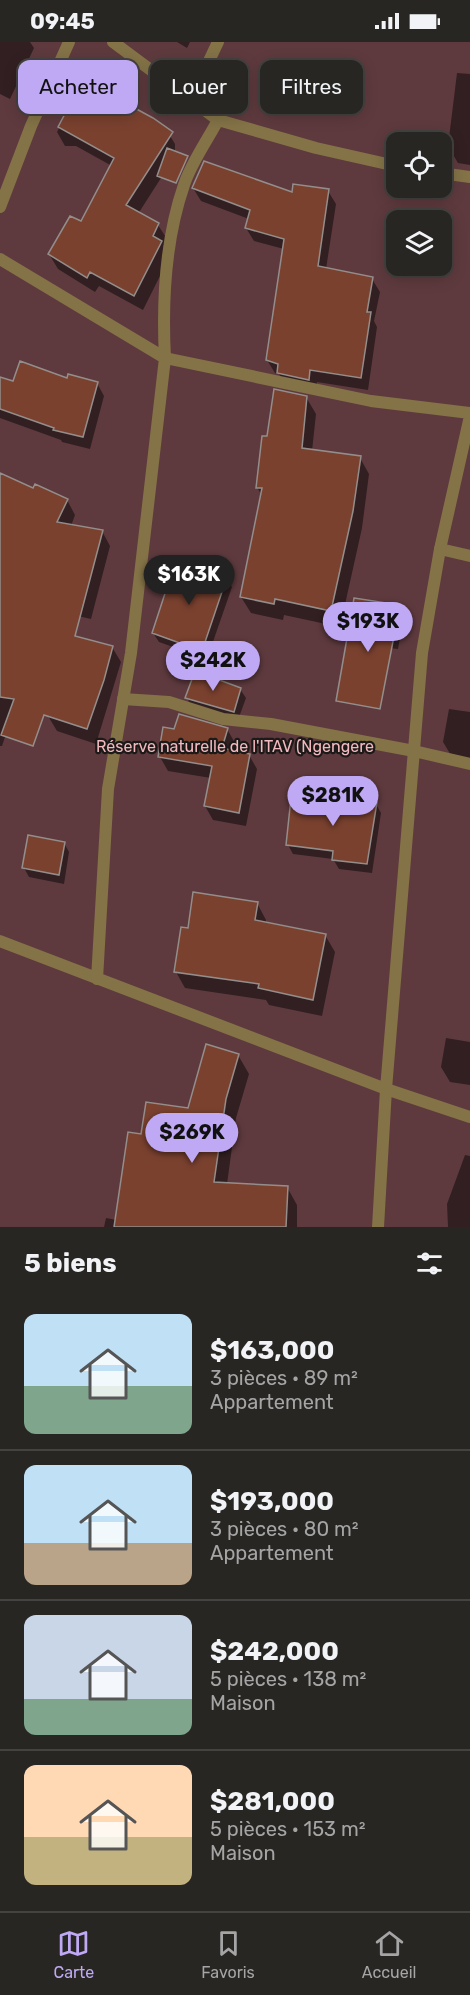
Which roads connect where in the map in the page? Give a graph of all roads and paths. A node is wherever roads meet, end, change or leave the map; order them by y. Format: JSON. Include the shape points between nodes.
{"nodes":[{"id":1,"x":69,"y":42,"type":"edge"},
{"id":2,"x":113,"y":42,"type":"edge"},
{"id":3,"x":218,"y":42,"type":"edge"},
{"id":4,"x":209,"y":60,"type":"edge"},
{"id":5,"x":150,"y":69,"type":"edge"},
{"id":6,"x":210,"y":114,"type":"edge"},
{"id":7,"x":218,"y":120,"type":"junction"},
{"id":8,"x":386,"y":164,"type":"edge"},
{"id":9,"x":452,"y":175,"type":"edge"},
{"id":10,"x":470,"y":177,"type":"edge"},
{"id":11,"x":0,"y":207,"type":"edge"},
{"id":12,"x":0,"y":260,"type":"edge"},
{"id":13,"x":165,"y":358,"type":"junction"},
{"id":14,"x":470,"y":415,"type":"edge"},
{"id":15,"x":440,"y":549,"type":"junction"},
{"id":16,"x":470,"y":556,"type":"edge"},
{"id":17,"x":123,"y":699,"type":"junction"},
{"id":18,"x":414,"y":751,"type":"junction"},
{"id":19,"x":470,"y":764,"type":"edge"},
{"id":20,"x":0,"y":941,"type":"edge"},
{"id":21,"x":97,"y":978,"type":"junction"},
{"id":22,"x":386,"y":1089,"type":"junction"},
{"id":23,"x":470,"y":1117,"type":"edge"},
{"id":24,"x":378,"y":1227,"type":"edge"}],
"edges":[{"from":1,"to":11,"type":"street"},
{"from":2,"to":5,"type":"street"},
{"from":3,"to":4,"type":"street"},
{"from":6,"to":7,"type":"street"},
{"from":7,"to":8,"type":"street"},
{"from":7,"to":13,"type":"street","via":[[184,183],[172,227],[163,319]]},
{"from":9,"to":10,"type":"street"},
{"from":12,"to":13,"type":"street"},
{"from":13,"to":14,"type":"street","via":[[371,401]]},
{"from":13,"to":17,"type":"street"},
{"from":14,"to":15,"type":"street"},
{"from":15,"to":16,"type":"street"},
{"from":15,"to":18,"type":"street","via":[[422,653]]},
{"from":17,"to":18,"type":"street","via":[[169,702],[223,719],[271,724]]},
{"from":17,"to":21,"type":"street","via":[[108,789]]},
{"from":18,"to":19,"type":"street"},
{"from":18,"to":22,"type":"street"},
{"from":20,"to":21,"type":"street"},
{"from":21,"to":22,"type":"street"},
{"from":22,"to":23,"type":"street"},
{"from":22,"to":24,"type":"street"}]}
